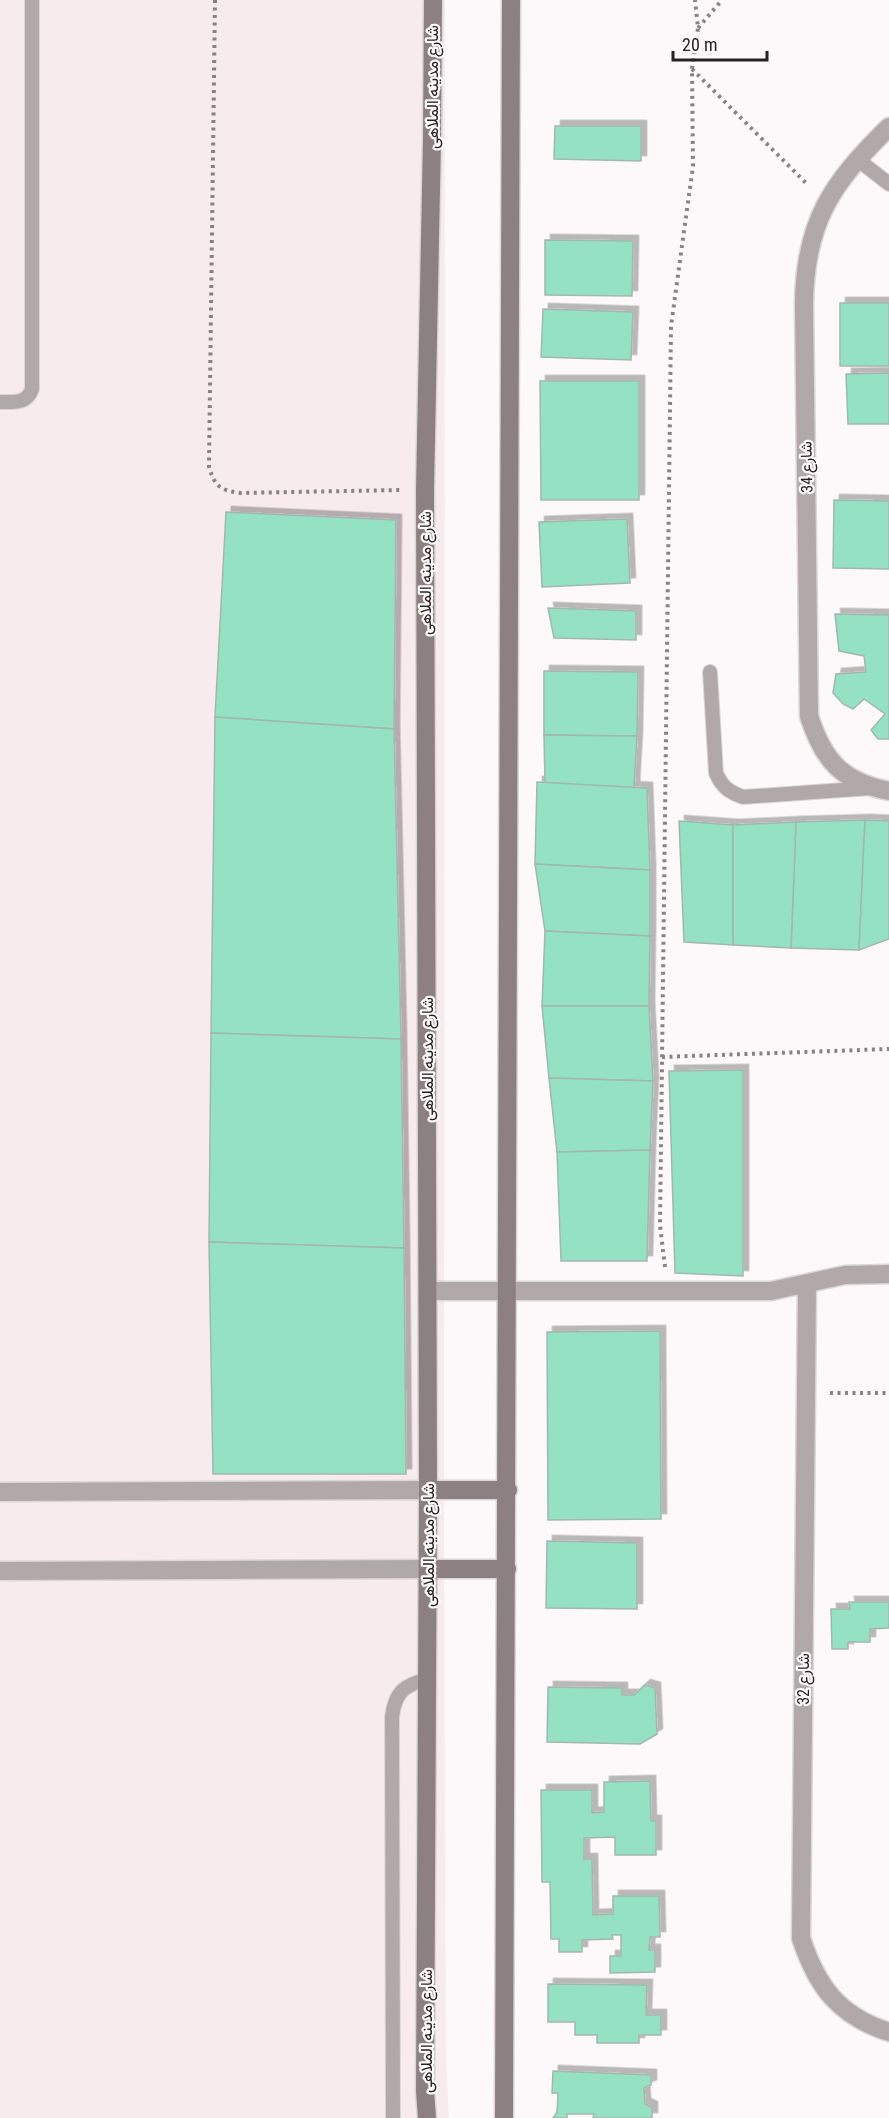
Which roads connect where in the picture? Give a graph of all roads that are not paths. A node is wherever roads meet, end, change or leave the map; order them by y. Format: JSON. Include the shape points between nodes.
{"nodes":[{"id":1,"x":32,"y":0,"type":"edge"},
{"id":2,"x":433,"y":0,"type":"edge"},
{"id":3,"x":511,"y":0,"type":"edge"},
{"id":4,"x":889,"y":127,"type":"edge"},
{"id":5,"x":857,"y":159,"type":"junction"},
{"id":6,"x":889,"y":184,"type":"edge"},
{"id":7,"x":0,"y":402,"type":"edge"},
{"id":8,"x":710,"y":672,"type":"dead end"},
{"id":9,"x":871,"y":788,"type":"junction"},
{"id":10,"x":889,"y":791,"type":"edge"},
{"id":11,"x":889,"y":1274,"type":"edge"},
{"id":12,"x":807,"y":1284,"type":"junction"},
{"id":13,"x":428,"y":1291,"type":"junction"},
{"id":14,"x":507,"y":1291,"type":"junction"},
{"id":15,"x":508,"y":1490,"type":"junction"},
{"id":16,"x":428,"y":1491,"type":"junction"},
{"id":17,"x":0,"y":1492,"type":"edge"},
{"id":18,"x":428,"y":1569,"type":"junction"},
{"id":19,"x":507,"y":1569,"type":"junction"},
{"id":20,"x":0,"y":1571,"type":"edge"},
{"id":21,"x":428,"y":1679,"type":"junction"},
{"id":22,"x":889,"y":2032,"type":"edge"},
{"id":23,"x":393,"y":2118,"type":"edge"},
{"id":24,"x":427,"y":2118,"type":"edge"},
{"id":25,"x":504,"y":2118,"type":"edge"}],
"edges":[{"from":1,"to":7,"type":"lane","via":[[32,389],[24,401]]},
{"from":2,"to":13,"type":"street","name":"شارع مدينه الملاهى","via":[[425,489]]},
{"from":3,"to":14,"type":"street"},
{"from":4,"to":5,"type":"street","name":"شارع 34"},
{"from":5,"to":6,"type":"lane"},
{"from":5,"to":9,"type":"street","name":"شارع 34","via":[[825,203],[815,227],[804,278],[809,716],[816,740],[830,761]]},
{"from":8,"to":9,"type":"lane","via":[[716,773],[726,789],[743,797]]},
{"from":9,"to":10,"type":"street","name":"شارع 34"},
{"from":11,"to":12,"type":"street","via":[[845,1275]]},
{"from":12,"to":14,"type":"street","via":[[771,1291]]},
{"from":12,"to":22,"type":"street","name":"شارع 32","via":[[801,1938],[810,1965],[825,1990],[846,2011]]},
{"from":13,"to":14,"type":"street"},
{"from":13,"to":16,"type":"street","name":"شارع مدينه الملاهى"},
{"from":14,"to":15,"type":"street"},
{"from":15,"to":16,"type":"street"},
{"from":15,"to":19,"type":"street"},
{"from":16,"to":17,"type":"street"},
{"from":16,"to":18,"type":"street","name":"شارع مدينه الملاهى"},
{"from":18,"to":19,"type":"street"},
{"from":18,"to":20,"type":"street"},
{"from":18,"to":21,"type":"street","name":"شارع مدينه الملاهى"},
{"from":19,"to":25,"type":"street"},
{"from":21,"to":23,"type":"lane","via":[[410,1683],[393,1704]]},
{"from":21,"to":24,"type":"street","name":"شارع مدينه الملاهى"}]}
